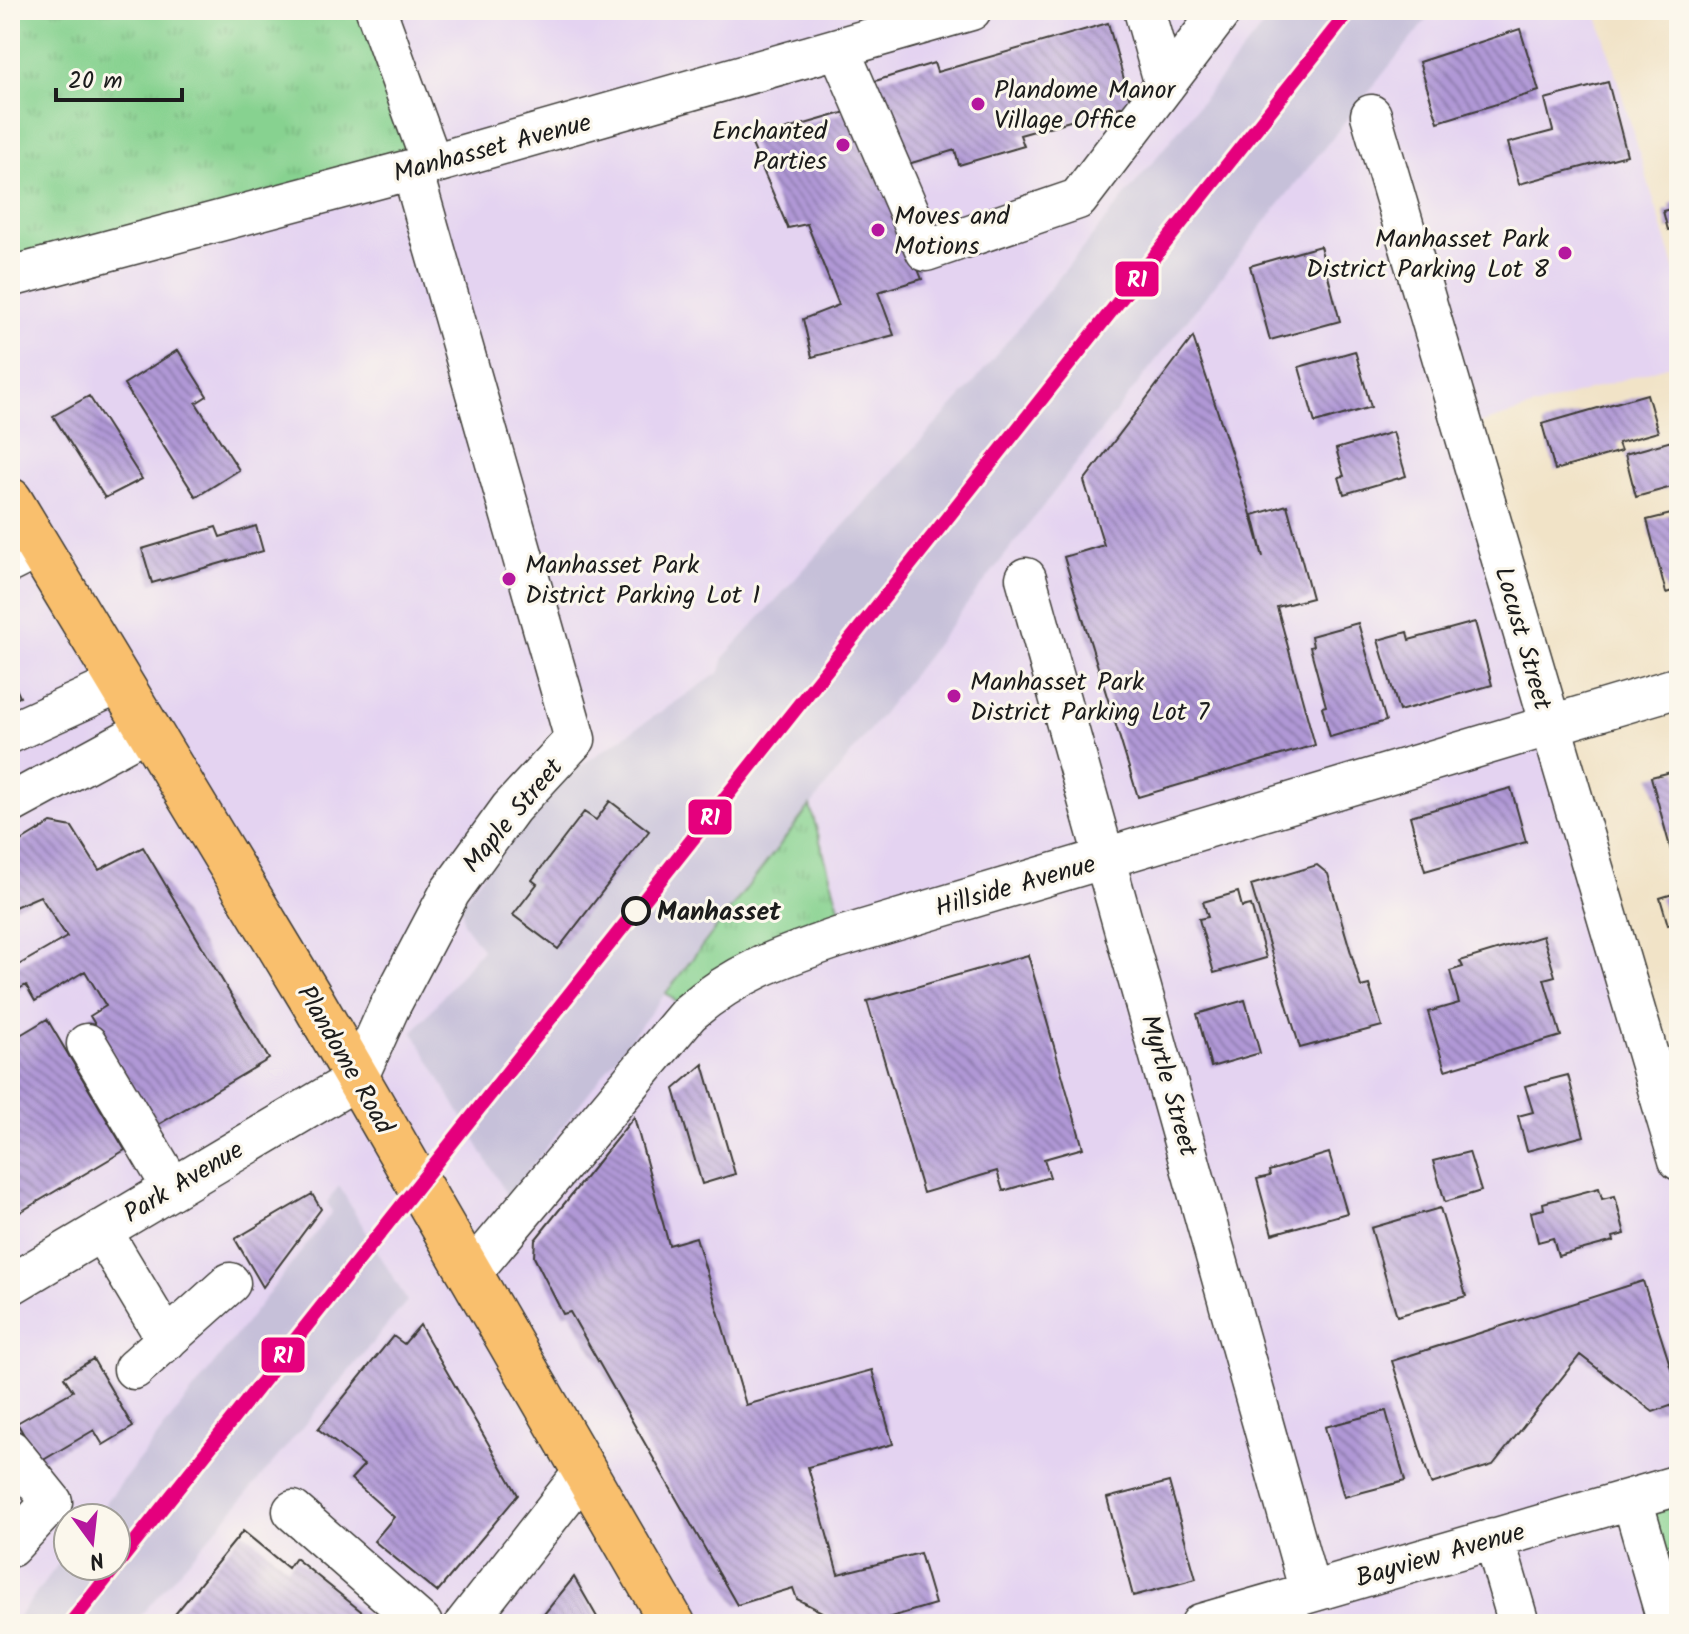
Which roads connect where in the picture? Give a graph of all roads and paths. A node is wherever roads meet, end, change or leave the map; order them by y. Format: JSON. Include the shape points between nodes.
{"nodes":[{"id":1,"x":376,"y":10,"type":"edge"},
{"id":2,"x":971,"y":10,"type":"edge"},
{"id":3,"x":1144,"y":10,"type":"edge"},
{"id":4,"x":1222,"y":10,"type":"edge"},
{"id":5,"x":839,"y":49,"type":"junction"},
{"id":6,"x":1165,"y":85,"type":"junction"},
{"id":7,"x":1371,"y":115,"type":"dead end"},
{"id":8,"x":422,"y":167,"type":"junction"},
{"id":9,"x":10,"y":277,"type":"edge"},
{"id":10,"x":10,"y":500,"type":"edge"},
{"id":11,"x":24,"y":555,"type":"edge"},
{"id":12,"x":1026,"y":578,"type":"dead end"},
{"id":13,"x":120,"y":683,"type":"junction"},
{"id":14,"x":1679,"y":687,"type":"edge"},
{"id":15,"x":1549,"y":724,"type":"junction"},
{"id":16,"x":148,"y":729,"type":"junction"},
{"id":17,"x":10,"y":733,"type":"edge"},
{"id":18,"x":10,"y":804,"type":"edge"},
{"id":19,"x":1106,"y":859,"type":"junction"},
{"id":20,"x":87,"y":1044,"type":"dead end"},
{"id":21,"x":357,"y":1079,"type":"junction"},
{"id":22,"x":1679,"y":1160,"type":"edge"},
{"id":23,"x":172,"y":1187,"type":"junction"},
{"id":24,"x":101,"y":1230,"type":"junction"},
{"id":25,"x":462,"y":1259,"type":"junction"},
{"id":26,"x":230,"y":1283,"type":"dead end"},
{"id":27,"x":10,"y":1285,"type":"edge"},
{"id":28,"x":167,"y":1340,"type":"junction"},
{"id":29,"x":134,"y":1369,"type":"dead end"},
{"id":30,"x":10,"y":1450,"type":"edge"},
{"id":31,"x":584,"y":1472,"type":"junction"},
{"id":32,"x":1679,"y":1485,"type":"edge"},
{"id":33,"x":1632,"y":1499,"type":"junction"},
{"id":34,"x":293,"y":1511,"type":"dead end"},
{"id":35,"x":1494,"y":1538,"type":"junction"},
{"id":36,"x":10,"y":1547,"type":"edge"},
{"id":37,"x":1310,"y":1592,"type":"junction"},
{"id":38,"x":422,"y":1624,"type":"edge"},
{"id":39,"x":465,"y":1624,"type":"edge"},
{"id":40,"x":673,"y":1624,"type":"edge"},
{"id":41,"x":1201,"y":1624,"type":"edge"},
{"id":42,"x":1519,"y":1624,"type":"edge"},
{"id":43,"x":1668,"y":1624,"type":"edge"}],
"edges":[{"from":1,"to":8,"type":"street"},
{"from":2,"to":5,"type":"street","name":"Manhasset Avenue"},
{"from":3,"to":6,"type":"street"},
{"from":4,"to":6,"type":"street"},
{"from":5,"to":6,"type":"street","via":[[926,251],[1078,199]]},
{"from":5,"to":8,"type":"street","name":"Manhasset Avenue"},
{"from":7,"to":15,"type":"street","name":"Locust Street"},
{"from":8,"to":9,"type":"street","name":"Manhasset Avenue"},
{"from":8,"to":21,"type":"street","name":"Maple Street","via":[[575,739],[511,808],[450,892]]},
{"from":10,"to":11,"type":"main road","name":"Plandome Road"},
{"from":11,"to":13,"type":"main road","name":"Plandome Road"},
{"from":12,"to":19,"type":"street","name":"Myrtle Street"},
{"from":13,"to":16,"type":"main road","name":"Plandome Road"},
{"from":13,"to":17,"type":"street"},
{"from":14,"to":15,"type":"street","name":"Hillside Avenue"},
{"from":15,"to":19,"type":"street","name":"Hillside Avenue"},
{"from":15,"to":22,"type":"street","name":"Locust Street"},
{"from":16,"to":18,"type":"street"},
{"from":16,"to":21,"type":"main road","name":"Plandome Road"},
{"from":19,"to":25,"type":"street","name":"Hillside Avenue","via":[[837,938],[743,974],[689,1013]]},
{"from":19,"to":37,"type":"street","name":"Myrtle Street"},
{"from":20,"to":23,"type":"street"},
{"from":21,"to":23,"type":"street","name":"Park Avenue"},
{"from":21,"to":25,"type":"main road","name":"Plandome Road"},
{"from":23,"to":24,"type":"street","name":"Park Avenue"},
{"from":24,"to":27,"type":"street","name":"Park Avenue"},
{"from":24,"to":28,"type":"street"},
{"from":25,"to":31,"type":"main road","name":"Plandome Road"},
{"from":26,"to":28,"type":"street"},
{"from":28,"to":29,"type":"street"},
{"from":30,"to":36,"type":"street","via":[[52,1502]]},
{"from":31,"to":39,"type":"street"},
{"from":31,"to":40,"type":"main road","name":"Plandome Road"},
{"from":32,"to":33,"type":"street","name":"Bayview Avenue"},
{"from":33,"to":35,"type":"street","name":"Bayview Avenue"},
{"from":33,"to":43,"type":"street"},
{"from":34,"to":38,"type":"street"},
{"from":35,"to":37,"type":"street","name":"Bayview Avenue"},
{"from":35,"to":42,"type":"street"},
{"from":37,"to":41,"type":"street","name":"Bayview Avenue"}]}
